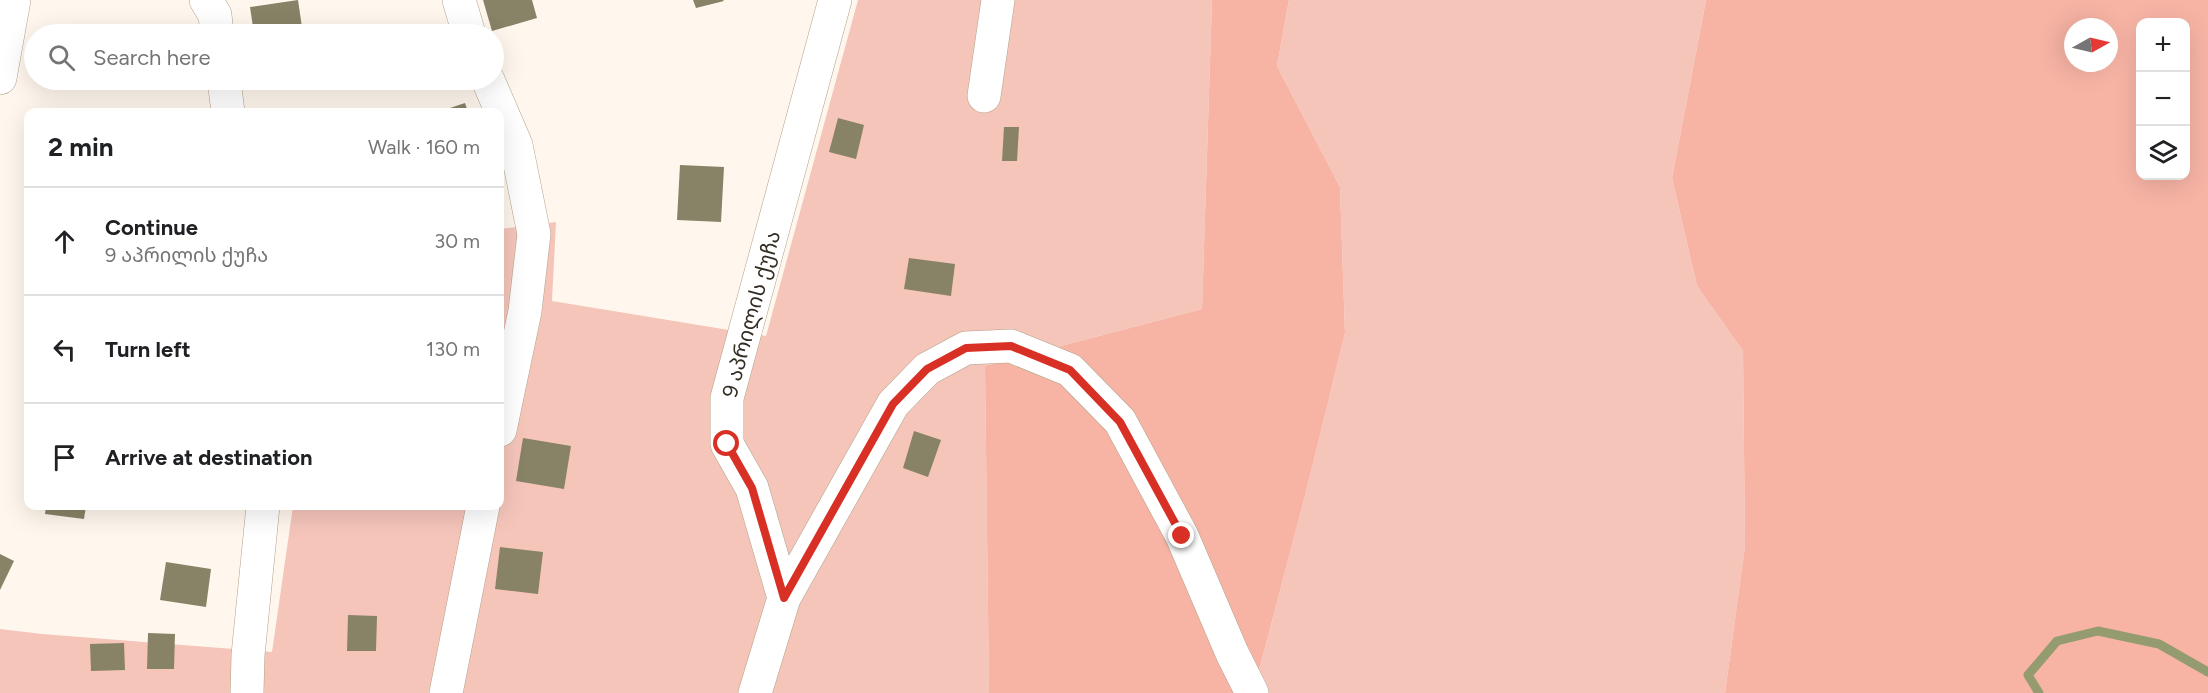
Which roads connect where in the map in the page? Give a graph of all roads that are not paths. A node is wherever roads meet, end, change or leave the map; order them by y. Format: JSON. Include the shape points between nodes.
{"nodes":[{"id":1,"x":14,"y":0,"type":"edge"},
{"id":2,"x":206,"y":0,"type":"edge"},
{"id":3,"x":459,"y":0,"type":"edge"},
{"id":4,"x":835,"y":0,"type":"edge"},
{"id":5,"x":998,"y":0,"type":"edge"},
{"id":6,"x":215,"y":24,"type":"edge"},
{"id":7,"x":467,"y":24,"type":"edge"},
{"id":8,"x":0,"y":78,"type":"edge"},
{"id":9,"x":225,"y":90,"type":"edge"},
{"id":10,"x":492,"y":90,"type":"edge"},
{"id":11,"x":984,"y":96,"type":"dead end"},
{"id":12,"x":228,"y":108,"type":"edge"},
{"id":13,"x":500,"y":108,"type":"edge"},
{"id":14,"x":504,"y":117,"type":"edge"},
{"id":15,"x":504,"y":411,"type":"edge"},
{"id":16,"x":263,"y":510,"type":"edge"},
{"id":17,"x":482,"y":510,"type":"edge"},
{"id":18,"x":784,"y":598,"type":"junction"},
{"id":19,"x":247,"y":693,"type":"edge"},
{"id":20,"x":446,"y":693,"type":"edge"},
{"id":21,"x":755,"y":693,"type":"edge"},
{"id":22,"x":1252,"y":693,"type":"edge"}],
"edges":[{"from":1,"to":8,"type":"street"},
{"from":2,"to":6,"type":"street"},
{"from":3,"to":7,"type":"street"},
{"from":4,"to":18,"type":"street","name":"9 აპრილის ქუჩა","via":[[727,398],[727,444],[752,488]]},
{"from":5,"to":11,"type":"street"},
{"from":9,"to":12,"type":"street"},
{"from":10,"to":13,"type":"street"},
{"from":14,"to":15,"type":"street","via":[[516,145],[534,234],[525,311]]},
{"from":16,"to":19,"type":"street"},
{"from":17,"to":20,"type":"street"},
{"from":18,"to":21,"type":"street"},
{"from":18,"to":22,"type":"street","via":[[893,404],[927,369],[966,348],[1011,346],[1070,370],[1120,422],[1182,536]]}]}
